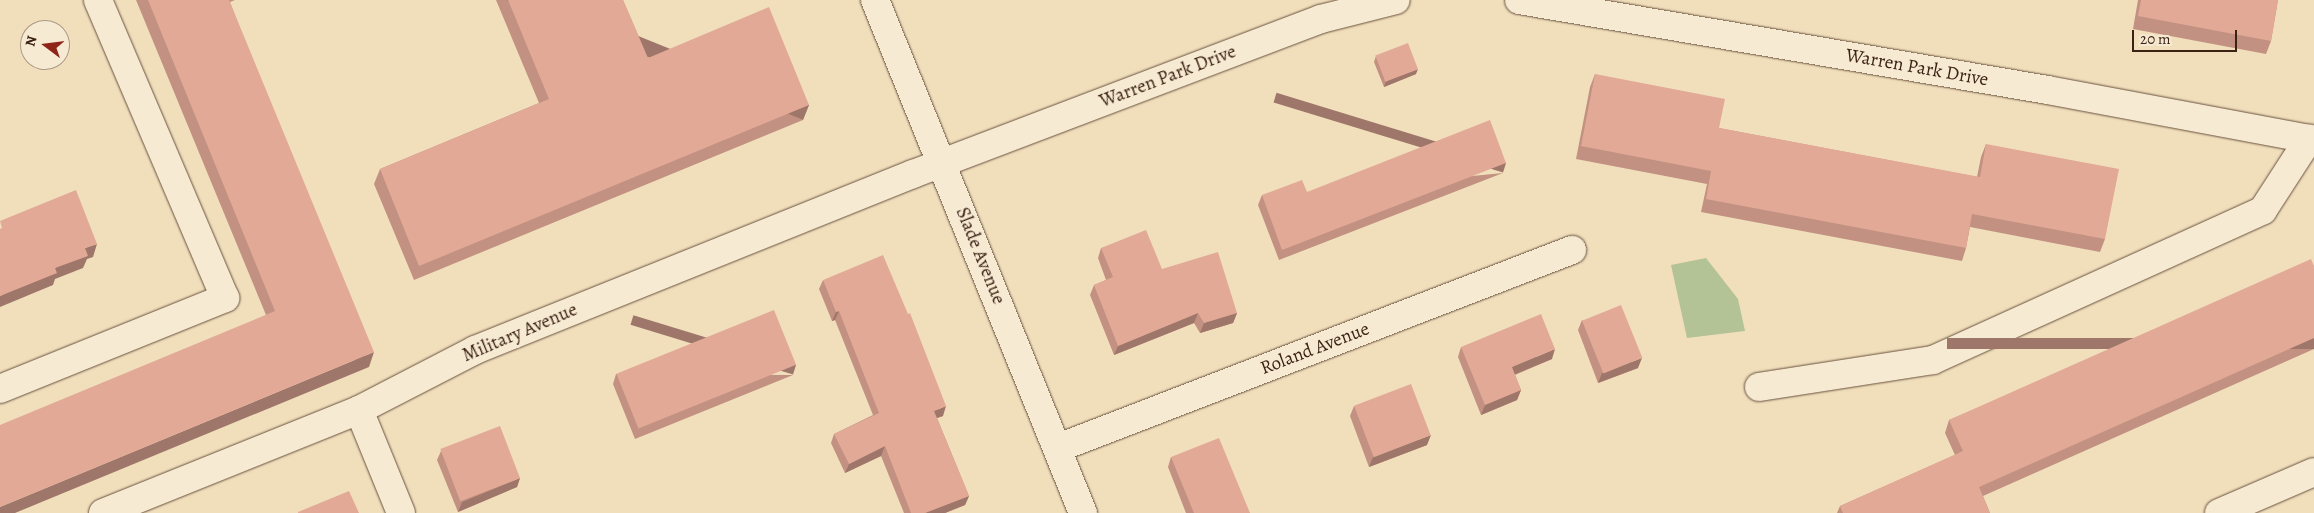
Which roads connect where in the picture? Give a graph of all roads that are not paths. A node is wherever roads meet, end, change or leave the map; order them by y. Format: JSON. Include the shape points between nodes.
{"nodes":[{"id":1,"x":98,"y":0,"type":"edge"},
{"id":2,"x":875,"y":0,"type":"edge"},
{"id":3,"x":1396,"y":0,"type":"edge"},
{"id":4,"x":1519,"y":0,"type":"edge"},
{"id":5,"x":2312,"y":140,"type":"edge"},
{"id":6,"x":942,"y":162,"type":"junction"},
{"id":7,"x":1572,"y":250,"type":"dead end"},
{"id":8,"x":1758,"y":387,"type":"dead end"},
{"id":9,"x":0,"y":389,"type":"edge"},
{"id":10,"x":359,"y":410,"type":"junction"},
{"id":11,"x":1058,"y":448,"type":"junction"},
{"id":12,"x":2314,"y":472,"type":"edge"},
{"id":13,"x":103,"y":513,"type":"edge"},
{"id":14,"x":401,"y":513,"type":"edge"},
{"id":15,"x":1083,"y":513,"type":"edge"},
{"id":16,"x":2219,"y":513,"type":"edge"}],
"edges":[{"from":1,"to":9,"type":"street","via":[[225,298]]},
{"from":2,"to":6,"type":"street","name":"Slade Avenue"},
{"from":3,"to":6,"type":"street","name":"Warren Park Drive","via":[[1321,18]]},
{"from":4,"to":5,"type":"street","name":"Warren Park Drive","via":[[2048,90]]},
{"from":5,"to":8,"type":"street","via":[[2263,210],[1942,356]]},
{"from":6,"to":10,"type":"street","name":"Military Avenue","via":[[475,350]]},
{"from":6,"to":11,"type":"street","name":"Slade Avenue"},
{"from":7,"to":11,"type":"street","name":"Roland Avenue"},
{"from":10,"to":13,"type":"street","name":"Military Avenue"},
{"from":10,"to":14,"type":"street"},
{"from":11,"to":15,"type":"street","name":"Slade Avenue"},
{"from":12,"to":16,"type":"street"}]}
